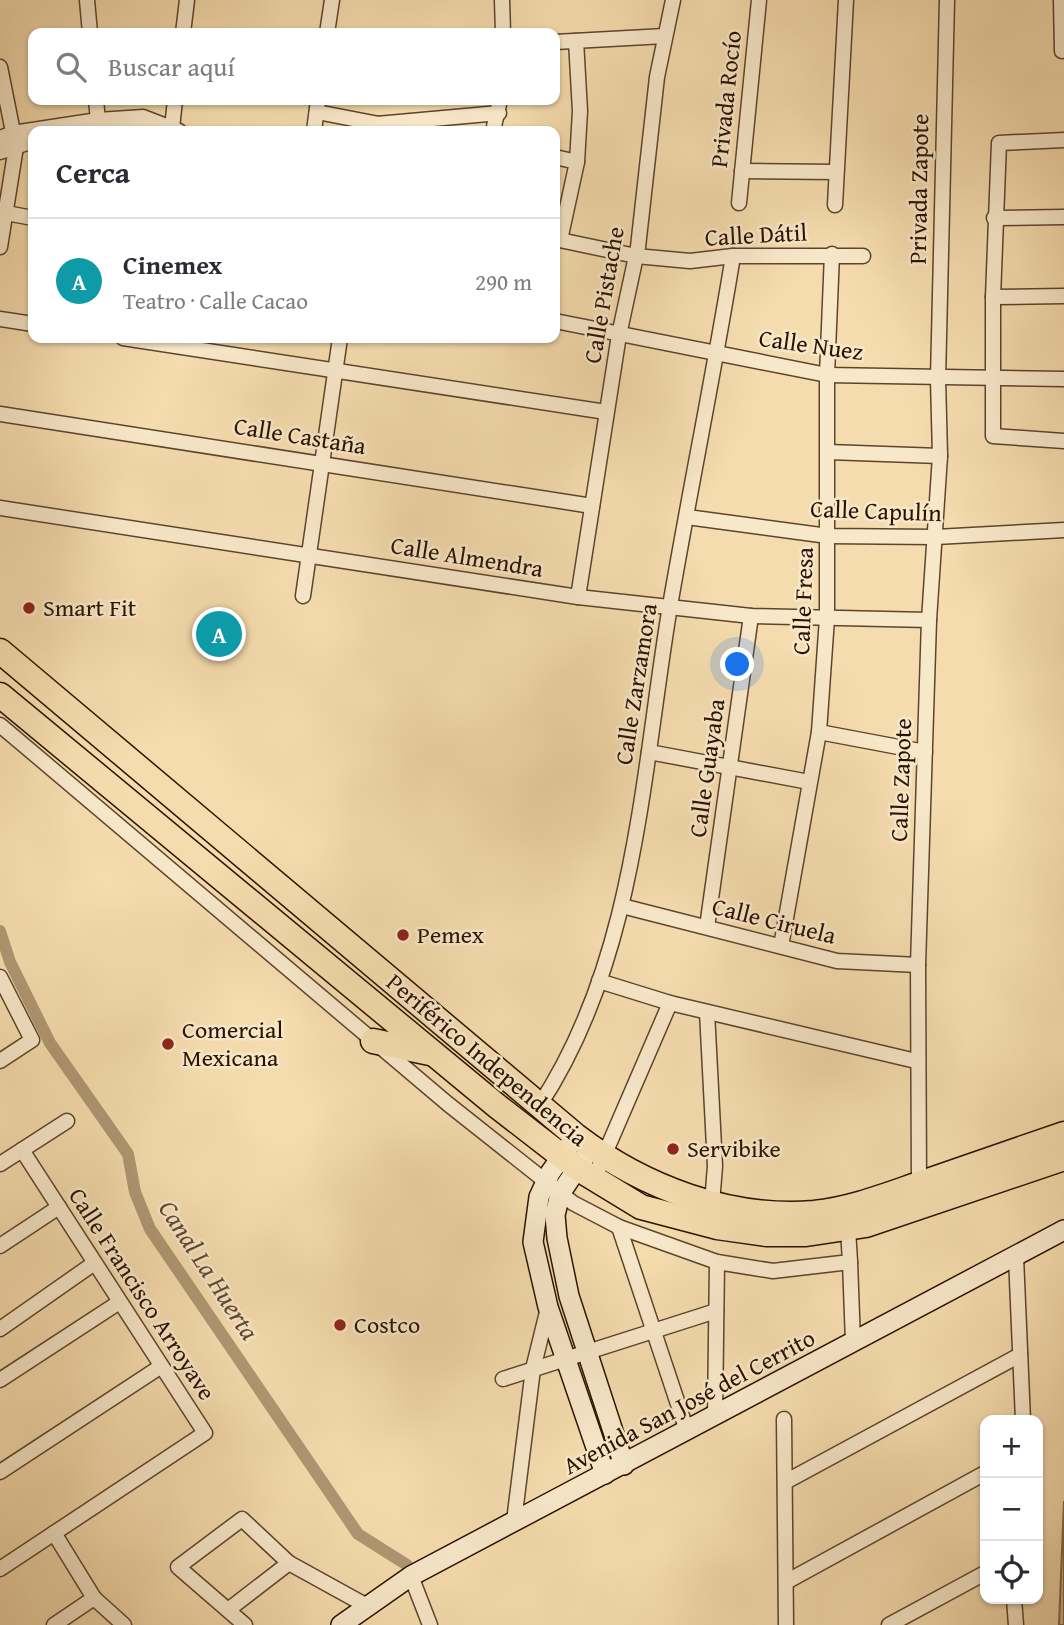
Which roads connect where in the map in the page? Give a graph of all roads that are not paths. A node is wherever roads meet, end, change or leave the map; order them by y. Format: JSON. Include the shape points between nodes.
{"nodes":[{"id":1,"x":87,"y":0,"type":"edge"},
{"id":2,"x":187,"y":0,"type":"edge"},
{"id":3,"x":332,"y":0,"type":"edge"},
{"id":4,"x":502,"y":0,"type":"edge"},
{"id":5,"x":673,"y":0,"type":"edge"},
{"id":6,"x":759,"y":0,"type":"edge"},
{"id":7,"x":846,"y":0,"type":"edge"},
{"id":8,"x":947,"y":0,"type":"edge"},
{"id":9,"x":1061,"y":0,"type":"edge"},
{"id":10,"x":90,"y":28,"type":"edge"},
{"id":11,"x":184,"y":28,"type":"edge"},
{"id":12,"x":328,"y":28,"type":"edge"},
{"id":13,"x":503,"y":28,"type":"edge"},
{"id":14,"x":665,"y":36,"type":"junction"},
{"id":15,"x":576,"y":41,"type":"junction"},
{"id":16,"x":560,"y":42,"type":"edge"},
{"id":17,"x":1062,"y":51,"type":"dead end"},
{"id":18,"x":0,"y":67,"type":"edge"},
{"id":19,"x":97,"y":105,"type":"edge"},
{"id":20,"x":175,"y":105,"type":"edge"},
{"id":21,"x":318,"y":106,"type":"edge"},
{"id":22,"x":500,"y":107,"type":"edge"},
{"id":23,"x":377,"y":124,"type":"junction"},
{"id":24,"x":99,"y":126,"type":"edge"},
{"id":25,"x":165,"y":126,"type":"edge"},
{"id":26,"x":175,"y":126,"type":"edge"},
{"id":27,"x":315,"y":126,"type":"edge"},
{"id":28,"x":388,"y":126,"type":"edge"},
{"id":29,"x":494,"y":126,"type":"edge"},
{"id":30,"x":28,"y":136,"type":"edge"},
{"id":31,"x":10,"y":139,"type":"edge"},
{"id":32,"x":1064,"y":140,"type":"edge"},
{"id":33,"x":28,"y":141,"type":"edge"},
{"id":34,"x":0,"y":152,"type":"edge"},
{"id":35,"x":560,"y":159,"type":"edge"},
{"id":36,"x":577,"y":162,"type":"junction"},
{"id":37,"x":742,"y":172,"type":"junction"},
{"id":38,"x":836,"y":172,"type":"junction"},
{"id":39,"x":739,"y":203,"type":"dead end"},
{"id":40,"x":835,"y":205,"type":"dead end"},
{"id":41,"x":6,"y":213,"type":"junction"},
{"id":42,"x":28,"y":217,"type":"edge"},
{"id":43,"x":1064,"y":217,"type":"edge"},
{"id":44,"x":994,"y":218,"type":"junction"},
{"id":45,"x":560,"y":227,"type":"edge"},
{"id":46,"x":560,"y":235,"type":"edge"},
{"id":47,"x":0,"y":247,"type":"edge"},
{"id":48,"x":637,"y":252,"type":"junction"},
{"id":49,"x":832,"y":254,"type":"junction"},
{"id":50,"x":733,"y":256,"type":"junction"},
{"id":51,"x":863,"y":256,"type":"dead end"},
{"id":52,"x":1064,"y":296,"type":"edge"},
{"id":53,"x":993,"y":297,"type":"junction"},
{"id":54,"x":0,"y":319,"type":"edge"},
{"id":55,"x":560,"y":322,"type":"edge"},
{"id":56,"x":28,"y":323,"type":"edge"},
{"id":57,"x":619,"y":335,"type":"junction"},
{"id":58,"x":157,"y":343,"type":"edge"},
{"id":59,"x":339,"y":343,"type":"edge"},
{"id":60,"x":718,"y":352,"type":"junction"},
{"id":61,"x":335,"y":369,"type":"junction"},
{"id":62,"x":827,"y":376,"type":"junction"},
{"id":63,"x":993,"y":378,"type":"junction"},
{"id":64,"x":937,"y":379,"type":"junction"},
{"id":65,"x":1064,"y":379,"type":"edge"},
{"id":66,"x":606,"y":412,"type":"junction"},
{"id":67,"x":0,"y":414,"type":"edge"},
{"id":68,"x":1064,"y":441,"type":"edge"},
{"id":69,"x":828,"y":452,"type":"junction"},
{"id":70,"x":940,"y":456,"type":"junction"},
{"id":71,"x":321,"y":462,"type":"junction"},
{"id":72,"x":592,"y":506,"type":"junction"},
{"id":73,"x":0,"y":508,"type":"edge"},
{"id":74,"x":687,"y":517,"type":"junction"},
{"id":75,"x":1064,"y":530,"type":"edge"},
{"id":76,"x":828,"y":536,"type":"junction"},
{"id":77,"x":936,"y":537,"type":"junction"},
{"id":78,"x":308,"y":554,"type":"junction"},
{"id":79,"x":303,"y":596,"type":"dead end"},
{"id":80,"x":578,"y":597,"type":"junction"},
{"id":81,"x":670,"y":608,"type":"junction"},
{"id":82,"x":751,"y":616,"type":"junction"},
{"id":83,"x":827,"y":618,"type":"junction"},
{"id":84,"x":929,"y":620,"type":"junction"},
{"id":85,"x":0,"y":651,"type":"edge"},
{"id":86,"x":0,"y":695,"type":"edge"},
{"id":87,"x":0,"y":725,"type":"edge"},
{"id":88,"x":819,"y":732,"type":"junction"},
{"id":89,"x":649,"y":752,"type":"junction"},
{"id":90,"x":925,"y":752,"type":"junction"},
{"id":91,"x":730,"y":769,"type":"junction"},
{"id":92,"x":809,"y":782,"type":"junction"},
{"id":93,"x":622,"y":906,"type":"junction"},
{"id":94,"x":273,"y":921,"type":"junction"},
{"id":95,"x":707,"y":927,"type":"junction"},
{"id":96,"x":257,"y":941,"type":"junction"},
{"id":97,"x":781,"y":946,"type":"junction"},
{"id":98,"x":918,"y":965,"type":"junction"},
{"id":99,"x":0,"y":977,"type":"edge"},
{"id":100,"x":599,"y":981,"type":"junction"},
{"id":101,"x":670,"y":1003,"type":"junction"},
{"id":102,"x":707,"y":1012,"type":"junction"},
{"id":103,"x":373,"y":1041,"type":"junction"},
{"id":104,"x":435,"y":1054,"type":"junction"},
{"id":105,"x":0,"y":1061,"type":"edge"},
{"id":106,"x":916,"y":1061,"type":"junction"},
{"id":107,"x":539,"y":1105,"type":"junction"},
{"id":108,"x":68,"y":1121,"type":"dead end"},
{"id":109,"x":1064,"y":1134,"type":"edge"},
{"id":110,"x":22,"y":1150,"type":"junction"},
{"id":111,"x":584,"y":1157,"type":"junction"},
{"id":112,"x":1064,"y":1158,"type":"edge"},
{"id":113,"x":0,"y":1164,"type":"edge"},
{"id":114,"x":919,"y":1184,"type":"junction"},
{"id":115,"x":553,"y":1188,"type":"junction"},
{"id":116,"x":712,"y":1203,"type":"junction"},
{"id":117,"x":59,"y":1207,"type":"junction"},
{"id":118,"x":619,"y":1227,"type":"junction"},
{"id":119,"x":848,"y":1228,"type":"junction"},
{"id":120,"x":1064,"y":1230,"type":"edge"},
{"id":121,"x":0,"y":1246,"type":"edge"},
{"id":122,"x":1016,"y":1256,"type":"junction"},
{"id":123,"x":717,"y":1262,"type":"junction"},
{"id":124,"x":850,"y":1262,"type":"junction"},
{"id":125,"x":93,"y":1264,"type":"junction"},
{"id":126,"x":118,"y":1303,"type":"junction"},
{"id":127,"x":548,"y":1307,"type":"junction"},
{"id":128,"x":716,"y":1311,"type":"junction"},
{"id":129,"x":0,"y":1329,"type":"edge"},
{"id":130,"x":653,"y":1329,"type":"junction"},
{"id":131,"x":853,"y":1342,"type":"junction"},
{"id":132,"x":587,"y":1352,"type":"junction"},
{"id":133,"x":1020,"y":1355,"type":"junction"},
{"id":134,"x":567,"y":1359,"type":"junction"},
{"id":135,"x":160,"y":1367,"type":"junction"},
{"id":136,"x":533,"y":1369,"type":"junction"},
{"id":137,"x":503,"y":1379,"type":"dead end"},
{"id":138,"x":0,"y":1380,"type":"edge"},
{"id":139,"x":715,"y":1415,"type":"junction"},
{"id":140,"x":1023,"y":1415,"type":"edge"},
{"id":141,"x":784,"y":1419,"type":"dead end"},
{"id":142,"x":687,"y":1431,"type":"junction"},
{"id":143,"x":624,"y":1465,"type":"junction"},
{"id":144,"x":0,"y":1472,"type":"edge"},
{"id":145,"x":605,"y":1474,"type":"junction"},
{"id":146,"x":980,"y":1476,"type":"edge"},
{"id":147,"x":787,"y":1481,"type":"junction"},
{"id":148,"x":514,"y":1521,"type":"junction"},
{"id":149,"x":54,"y":1534,"type":"junction"},
{"id":150,"x":289,"y":1563,"type":"junction"},
{"id":151,"x":0,"y":1569,"type":"edge"},
{"id":152,"x":411,"y":1576,"type":"junction"},
{"id":153,"x":980,"y":1576,"type":"edge"},
{"id":154,"x":786,"y":1582,"type":"junction"},
{"id":155,"x":94,"y":1598,"type":"junction"},
{"id":156,"x":1014,"y":1604,"type":"edge"},
{"id":157,"x":367,"y":1606,"type":"junction"},
{"id":158,"x":228,"y":1610,"type":"junction"},
{"id":159,"x":54,"y":1625,"type":"edge"},
{"id":160,"x":124,"y":1625,"type":"edge"},
{"id":161,"x":245,"y":1625,"type":"edge"},
{"id":162,"x":341,"y":1625,"type":"edge"},
{"id":163,"x":430,"y":1625,"type":"edge"},
{"id":164,"x":786,"y":1625,"type":"edge"},
{"id":165,"x":889,"y":1625,"type":"edge"},
{"id":166,"x":1016,"y":1625,"type":"edge"}],
"edges":[{"from":1,"to":10,"type":"street"},
{"from":2,"to":11,"type":"street"},
{"from":3,"to":12,"type":"street"},
{"from":4,"to":13,"type":"street"},
{"from":5,"to":14,"type":"street","name":"Calle Pistache"},
{"from":6,"to":37,"type":"street","name":"Privada Rocío"},
{"from":7,"to":38,"type":"street"},
{"from":8,"to":64,"type":"street","name":"Privada Zapote"},
{"from":9,"to":17,"type":"street"},
{"from":14,"to":15,"type":"street"},
{"from":14,"to":48,"type":"street","name":"Calle Pistache"},
{"from":15,"to":16,"type":"street"},
{"from":15,"to":36,"type":"street"},
{"from":18,"to":31,"type":"street"},
{"from":19,"to":24,"type":"street"},
{"from":20,"to":26,"type":"street"},
{"from":21,"to":23,"type":"street"},
{"from":21,"to":27,"type":"street"},
{"from":22,"to":23,"type":"street"},
{"from":22,"to":29,"type":"street"},
{"from":23,"to":28,"type":"street"},
{"from":24,"to":25,"type":"street","via":[[143,117]]},
{"from":30,"to":31,"type":"street"},
{"from":31,"to":33,"type":"street"},
{"from":31,"to":34,"type":"street"},
{"from":31,"to":41,"type":"street"},
{"from":32,"to":44,"type":"street","via":[[999,143]]},
{"from":35,"to":36,"type":"street"},
{"from":36,"to":45,"type":"street"},
{"from":37,"to":38,"type":"street"},
{"from":37,"to":39,"type":"street","name":"Privada Rocío"},
{"from":38,"to":40,"type":"street"},
{"from":41,"to":42,"type":"street"},
{"from":41,"to":47,"type":"street"},
{"from":43,"to":44,"type":"street"},
{"from":44,"to":53,"type":"street"},
{"from":46,"to":48,"type":"street","name":"Calle Dátil"},
{"from":48,"to":50,"type":"street","name":"Calle Dátil","via":[[690,261]]},
{"from":48,"to":57,"type":"street","name":"Calle Pistache"},
{"from":49,"to":50,"type":"street","name":"Calle Dátil"},
{"from":49,"to":51,"type":"street","name":"Calle Dátil"},
{"from":49,"to":62,"type":"street","name":"Calle Fresa"},
{"from":50,"to":60,"type":"street","name":"Calle Zarzamora"},
{"from":52,"to":53,"type":"street"},
{"from":53,"to":63,"type":"street"},
{"from":54,"to":56,"type":"street"},
{"from":55,"to":57,"type":"street","name":"Calle Nuez"},
{"from":57,"to":60,"type":"street","name":"Calle Nuez"},
{"from":57,"to":66,"type":"street","name":"Calle Pistache"},
{"from":58,"to":61,"type":"street"},
{"from":59,"to":61,"type":"street"},
{"from":60,"to":62,"type":"street","name":"Calle Nuez"},
{"from":60,"to":74,"type":"street","name":"Calle Zarzamora"},
{"from":61,"to":66,"type":"street"},
{"from":61,"to":71,"type":"street"},
{"from":62,"to":64,"type":"street","name":"Calle Nuez"},
{"from":62,"to":69,"type":"street","name":"Calle Fresa"},
{"from":63,"to":64,"type":"street","name":"Calle Nuez"},
{"from":63,"to":65,"type":"street","name":"Calle Nuez"},
{"from":63,"to":68,"type":"street","via":[[993,436]]},
{"from":64,"to":70,"type":"street","name":"Calle Zapote"},
{"from":66,"to":72,"type":"street","name":"Calle Pistache"},
{"from":67,"to":71,"type":"street","name":"Calle Castaña"},
{"from":69,"to":70,"type":"street"},
{"from":69,"to":76,"type":"street","name":"Calle Fresa"},
{"from":70,"to":77,"type":"street","name":"Calle Zapote"},
{"from":71,"to":72,"type":"street","name":"Calle Castaña"},
{"from":71,"to":78,"type":"street"},
{"from":72,"to":80,"type":"street","name":"Calle Pistache"},
{"from":73,"to":78,"type":"street","name":"Calle Almendra"},
{"from":74,"to":76,"type":"street","name":"Calle Capulín"},
{"from":74,"to":81,"type":"street","name":"Calle Zarzamora"},
{"from":75,"to":77,"type":"street","name":"Calle Capulín"},
{"from":76,"to":77,"type":"street","name":"Calle Capulín"},
{"from":76,"to":83,"type":"street","name":"Calle Fresa"},
{"from":77,"to":84,"type":"street","name":"Calle Zapote"},
{"from":78,"to":79,"type":"street"},
{"from":78,"to":80,"type":"street","name":"Calle Almendra"},
{"from":80,"to":81,"type":"street","name":"Calle Almendra"},
{"from":81,"to":82,"type":"street","name":"Calle Almendra"},
{"from":81,"to":89,"type":"street","name":"Calle Zarzamora"},
{"from":82,"to":83,"type":"street","name":"Calle Almendra"},
{"from":82,"to":91,"type":"street","name":"Calle Guayaba"},
{"from":83,"to":84,"type":"street","name":"Calle Almendra"},
{"from":83,"to":88,"type":"street","name":"Calle Fresa"},
{"from":84,"to":90,"type":"street","name":"Calle Zapote"},
{"from":85,"to":107,"type":"highway","name":"Periférico Independencia"},
{"from":86,"to":94,"type":"highway","name":"Periférico Independencia"},
{"from":87,"to":96,"type":"street"},
{"from":88,"to":90,"type":"street"},
{"from":88,"to":92,"type":"street","name":"Calle Fresa"},
{"from":89,"to":91,"type":"street"},
{"from":89,"to":93,"type":"street","name":"Calle Zarzamora"},
{"from":90,"to":98,"type":"street","name":"Calle Zapote"},
{"from":91,"to":92,"type":"street"},
{"from":91,"to":95,"type":"street","name":"Calle Guayaba"},
{"from":92,"to":97,"type":"street","name":"Calle Fresa"},
{"from":93,"to":95,"type":"street","name":"Calle Ciruela"},
{"from":93,"to":100,"type":"street","name":"Calle Zarzamora"},
{"from":94,"to":96,"type":"street"},
{"from":94,"to":104,"type":"highway","name":"Periférico Independencia"},
{"from":95,"to":97,"type":"street","name":"Calle Ciruela"},
{"from":96,"to":103,"type":"street"},
{"from":97,"to":98,"type":"street","name":"Calle Ciruela","via":[[837,961]]},
{"from":98,"to":106,"type":"street","name":"Calle Zapote"},
{"from":99,"to":105,"type":"street","via":[[32,1040]]},
{"from":100,"to":101,"type":"street"},
{"from":100,"to":107,"type":"street","name":"Calle Zarzamora","via":[[568,1058]]},
{"from":101,"to":102,"type":"street"},
{"from":101,"to":111,"type":"street"},
{"from":102,"to":106,"type":"street"},
{"from":102,"to":116,"type":"street","via":[[715,1166]]},
{"from":103,"to":104,"type":"highway"},
{"from":103,"to":115,"type":"street"},
{"from":104,"to":111,"type":"highway","name":"Periférico Independencia"},
{"from":106,"to":114,"type":"street","name":"Calle Zapote"},
{"from":107,"to":111,"type":"highway","name":"Periférico Independencia"},
{"from":108,"to":110,"type":"street"},
{"from":109,"to":114,"type":"highway","name":"Periférico Independencia"},
{"from":110,"to":113,"type":"street"},
{"from":110,"to":117,"type":"street","name":"Calle Francisco Arroyave"},
{"from":111,"to":115,"type":"street"},
{"from":111,"to":116,"type":"highway","name":"Periférico Independencia"},
{"from":111,"to":119,"type":"highway","name":"Periférico Independencia","via":[[641,1208],[765,1234]]},
{"from":112,"to":119,"type":"highway","name":"Periférico Independencia"},
{"from":114,"to":116,"type":"highway","name":"Periférico Independencia","via":[[860,1205],[816,1213],[768,1214]]},
{"from":115,"to":118,"type":"street"},
{"from":115,"to":127,"type":"street","via":[[535,1210],[533,1242]]},
{"from":115,"to":132,"type":"street","via":[[556,1238]]},
{"from":117,"to":121,"type":"street"},
{"from":117,"to":125,"type":"street","name":"Calle Francisco Arroyave"},
{"from":118,"to":123,"type":"street"},
{"from":118,"to":130,"type":"street"},
{"from":119,"to":124,"type":"street"},
{"from":120,"to":122,"type":"street","name":"Avenida San José del Cerrito"},
{"from":122,"to":131,"type":"street","name":"Avenida San José del Cerrito"},
{"from":122,"to":133,"type":"street"},
{"from":123,"to":124,"type":"street","via":[[773,1270]]},
{"from":123,"to":128,"type":"street"},
{"from":124,"to":131,"type":"street"},
{"from":125,"to":126,"type":"street","name":"Calle Francisco Arroyave"},
{"from":125,"to":129,"type":"street"},
{"from":126,"to":135,"type":"street","name":"Calle Francisco Arroyave"},
{"from":126,"to":138,"type":"street"},
{"from":127,"to":134,"type":"street"},
{"from":127,"to":136,"type":"street"},
{"from":128,"to":130,"type":"street"},
{"from":128,"to":139,"type":"street"},
{"from":130,"to":132,"type":"street"},
{"from":130,"to":142,"type":"street"},
{"from":131,"to":139,"type":"street","name":"Avenida San José del Cerrito"},
{"from":132,"to":134,"type":"street"},
{"from":132,"to":143,"type":"street"},
{"from":133,"to":140,"type":"street"},
{"from":133,"to":147,"type":"street"},
{"from":134,"to":136,"type":"street"},
{"from":134,"to":145,"type":"street"},
{"from":135,"to":144,"type":"street"},
{"from":135,"to":149,"type":"street","name":"Calle Francisco Arroyave","via":[[205,1433]]},
{"from":136,"to":137,"type":"street"},
{"from":136,"to":148,"type":"street"},
{"from":139,"to":142,"type":"street","name":"Avenida San José del Cerrito"},
{"from":141,"to":147,"type":"street"},
{"from":142,"to":143,"type":"street","name":"Avenida San José del Cerrito"},
{"from":143,"to":145,"type":"street","name":"Avenida San José del Cerrito"},
{"from":145,"to":148,"type":"street","name":"Avenida San José del Cerrito"},
{"from":146,"to":154,"type":"street"},
{"from":147,"to":154,"type":"street"},
{"from":148,"to":152,"type":"street","name":"Avenida San José del Cerrito"},
{"from":149,"to":151,"type":"street","name":"Calle Francisco Arroyave"},
{"from":149,"to":155,"type":"street"},
{"from":150,"to":157,"type":"street"},
{"from":150,"to":158,"type":"street"},
{"from":150,"to":158,"type":"street","via":[[242,1519],[178,1567]]},
{"from":152,"to":157,"type":"street","name":"Avenida San José del Cerrito"},
{"from":152,"to":163,"type":"street"},
{"from":153,"to":165,"type":"street"},
{"from":154,"to":164,"type":"street"},
{"from":155,"to":159,"type":"street"},
{"from":155,"to":160,"type":"street"},
{"from":156,"to":166,"type":"street"},
{"from":157,"to":162,"type":"street","name":"Avenida San José del Cerrito"},
{"from":158,"to":161,"type":"street"}]}
